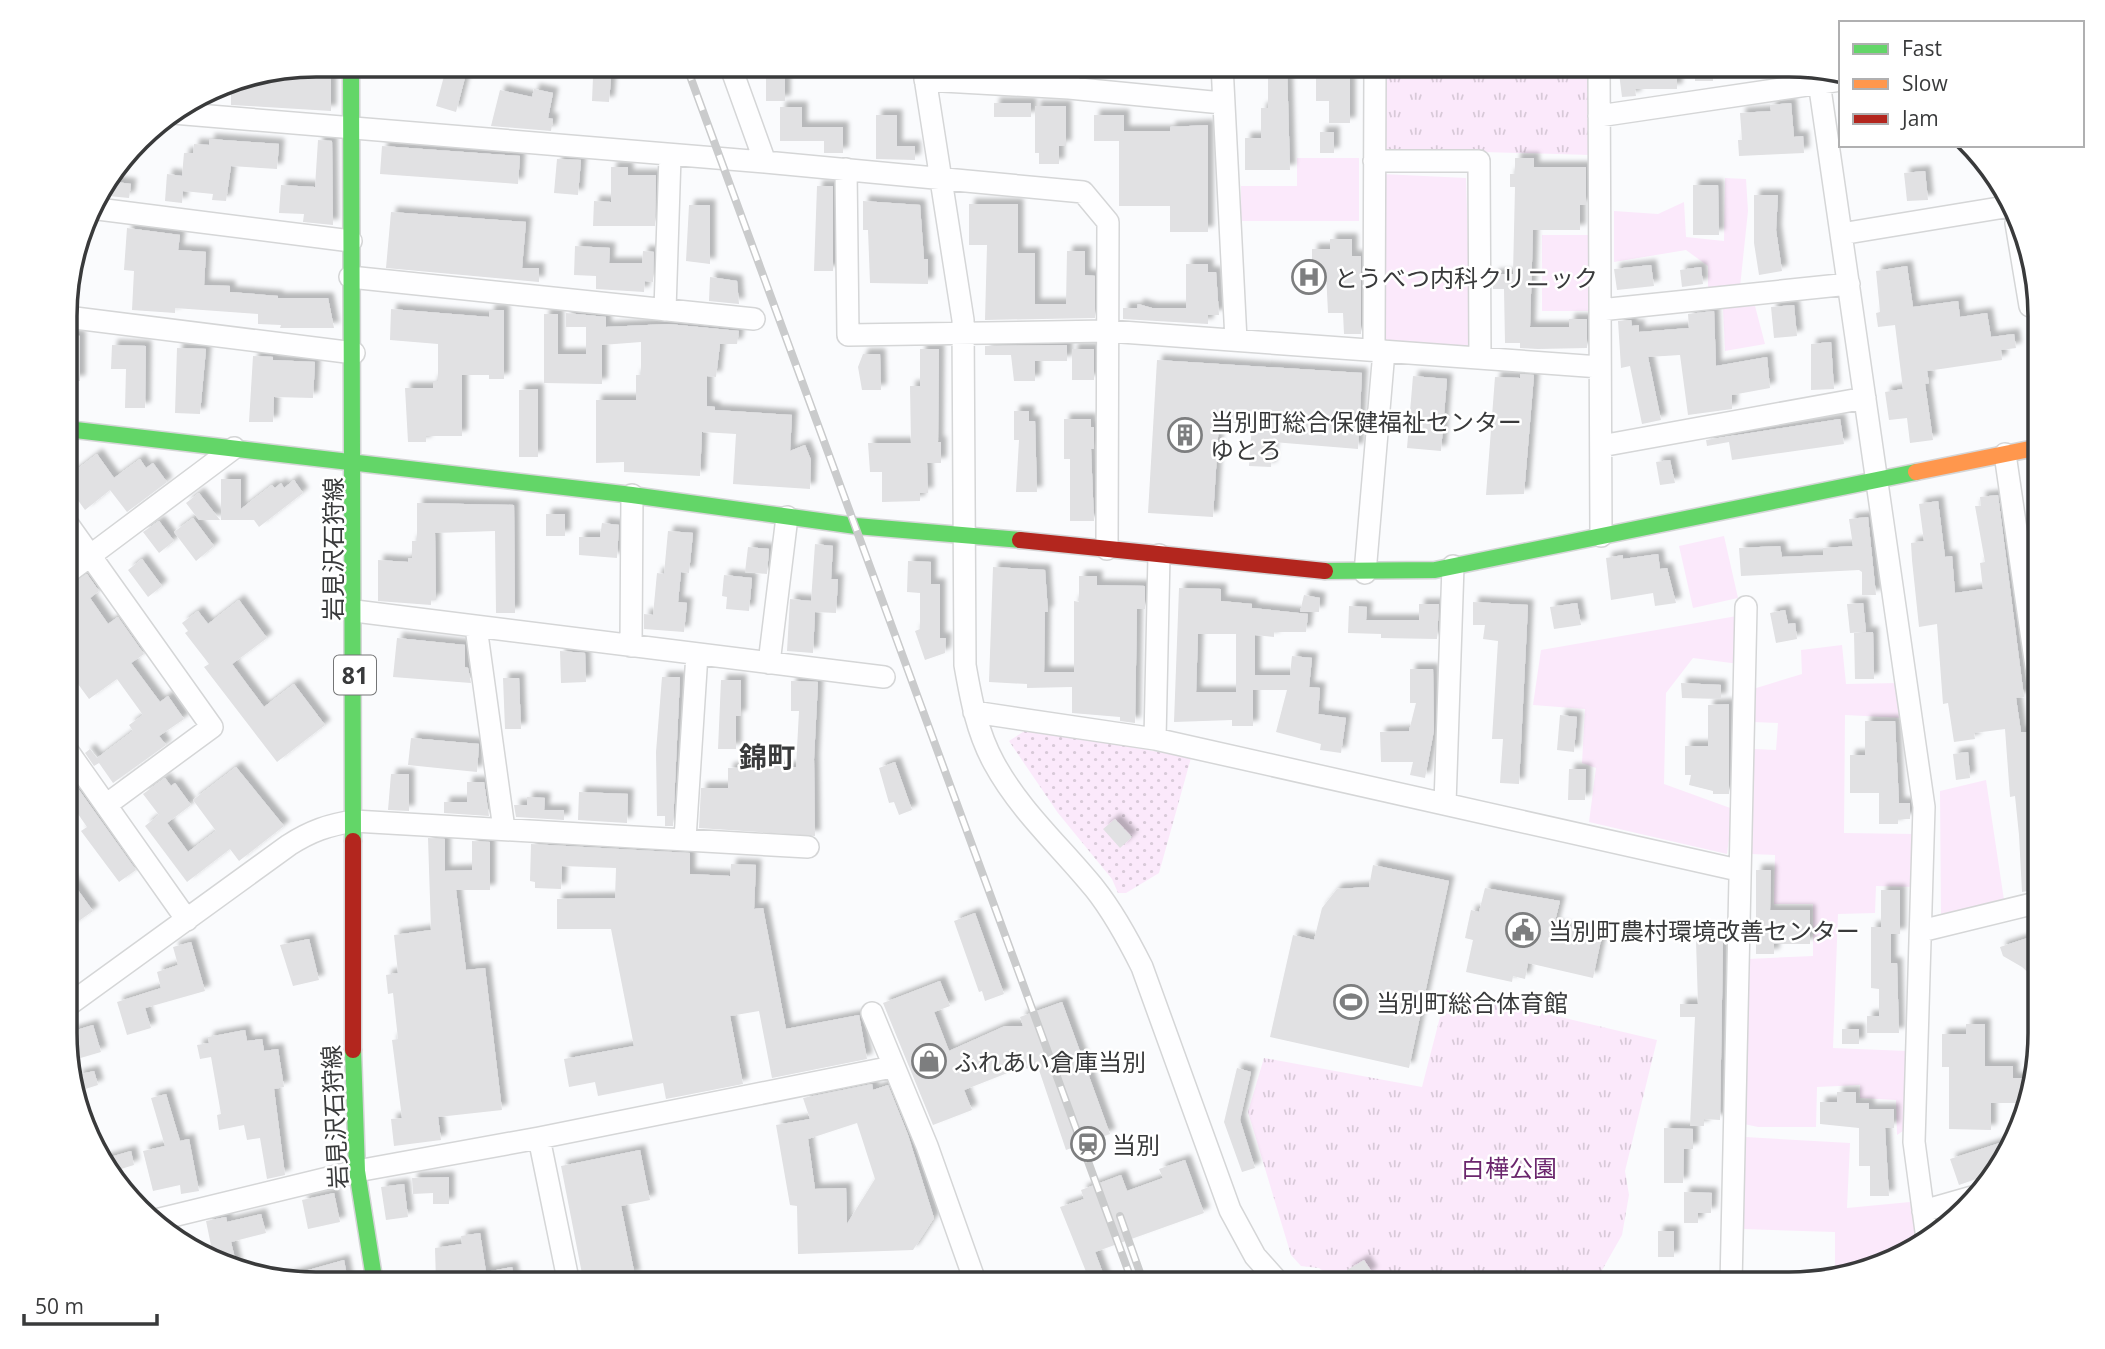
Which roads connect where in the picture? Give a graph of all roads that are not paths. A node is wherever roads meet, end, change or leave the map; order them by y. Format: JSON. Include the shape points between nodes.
{"nodes":[{"id":1,"x":1069,"y":77,"type":"edge"},
{"id":2,"x":1222,"y":77,"type":"edge"},
{"id":3,"x":1375,"y":77,"type":"edge"},
{"id":4,"x":1599,"y":77,"type":"edge"},
{"id":5,"x":352,"y":78,"type":"edge"},
{"id":6,"x":735,"y":78,"type":"edge"},
{"id":7,"x":925,"y":78,"type":"edge"},
{"id":8,"x":968,"y":78,"type":"edge"},
{"id":9,"x":1806,"y":78,"type":"edge"},
{"id":10,"x":1818,"y":79,"type":"edge"},
{"id":11,"x":1069,"y":88,"type":"junction"},
{"id":12,"x":1222,"y":103,"type":"junction"},
{"id":13,"x":188,"y":114,"type":"edge"},
{"id":14,"x":1599,"y":116,"type":"junction"},
{"id":15,"x":351,"y":127,"type":"junction"},
{"id":16,"x":670,"y":156,"type":"junction"},
{"id":17,"x":1374,"y":161,"type":"junction"},
{"id":18,"x":765,"y":162,"type":"junction"},
{"id":19,"x":846,"y":169,"type":"junction"},
{"id":20,"x":940,"y":177,"type":"junction"},
{"id":21,"x":2002,"y":208,"type":"edge"},
{"id":22,"x":102,"y":210,"type":"edge"},
{"id":23,"x":1841,"y":234,"type":"junction"},
{"id":24,"x":351,"y":241,"type":"junction"},
{"id":25,"x":350,"y":277,"type":"junction"},
{"id":26,"x":1849,"y":284,"type":"junction"},
{"id":27,"x":665,"y":310,"type":"junction"},
{"id":28,"x":1600,"y":310,"type":"junction"},
{"id":29,"x":77,"y":318,"type":"edge"},
{"id":30,"x":754,"y":319,"type":"dead end"},
{"id":31,"x":1108,"y":331,"type":"junction"},
{"id":32,"x":963,"y":334,"type":"junction"},
{"id":33,"x":1236,"y":340,"type":"junction"},
{"id":34,"x":1379,"y":350,"type":"junction"},
{"id":35,"x":355,"y":353,"type":"junction"},
{"id":36,"x":1480,"y":358,"type":"junction"},
{"id":37,"x":1600,"y":367,"type":"junction"},
{"id":38,"x":1865,"y":398,"type":"junction"},
{"id":39,"x":77,"y":430,"type":"edge"},
{"id":40,"x":1601,"y":446,"type":"junction"},
{"id":41,"x":234,"y":448,"type":"junction"},
{"id":42,"x":2027,"y":450,"type":"edge"},
{"id":43,"x":2005,"y":454,"type":"junction"},
{"id":44,"x":354,"y":462,"type":"junction"},
{"id":45,"x":1877,"y":480,"type":"junction"},
{"id":46,"x":632,"y":495,"type":"junction"},
{"id":47,"x":786,"y":517,"type":"junction"},
{"id":48,"x":964,"y":534,"type":"junction"},
{"id":49,"x":1601,"y":536,"type":"junction"},
{"id":50,"x":77,"y":537,"type":"edge"},
{"id":51,"x":1107,"y":550,"type":"junction"},
{"id":52,"x":90,"y":555,"type":"junction"},
{"id":53,"x":1159,"y":555,"type":"junction"},
{"id":54,"x":77,"y":565,"type":"edge"},
{"id":55,"x":1453,"y":566,"type":"junction"},
{"id":56,"x":1365,"y":573,"type":"junction"},
{"id":57,"x":2027,"y":605,"type":"edge"},
{"id":58,"x":1746,"y":607,"type":"dead end"},
{"id":59,"x":355,"y":611,"type":"junction"},
{"id":60,"x":476,"y":628,"type":"junction"},
{"id":61,"x":631,"y":646,"type":"junction"},
{"id":62,"x":697,"y":654,"type":"junction"},
{"id":63,"x":769,"y":663,"type":"junction"},
{"id":64,"x":884,"y":677,"type":"dead end"},
{"id":65,"x":974,"y":712,"type":"junction"},
{"id":66,"x":1155,"y":739,"type":"junction"},
{"id":67,"x":77,"y":764,"type":"edge"},
{"id":68,"x":1445,"y":804,"type":"junction"},
{"id":69,"x":106,"y":805,"type":"junction"},
{"id":70,"x":354,"y":821,"type":"junction"},
{"id":71,"x":504,"y":829,"type":"junction"},
{"id":72,"x":685,"y":839,"type":"junction"},
{"id":73,"x":807,"y":847,"type":"dead end"},
{"id":74,"x":1738,"y":870,"type":"junction"},
{"id":75,"x":2027,"y":905,"type":"edge"},
{"id":76,"x":187,"y":920,"type":"junction"},
{"id":77,"x":1921,"y":931,"type":"junction"},
{"id":78,"x":77,"y":999,"type":"edge"},
{"id":79,"x":872,"y":1013,"type":"dead end"},
{"id":80,"x":892,"y":1067,"type":"junction"},
{"id":81,"x":539,"y":1138,"type":"junction"},
{"id":82,"x":356,"y":1171,"type":"junction"},
{"id":83,"x":1959,"y":1201,"type":"edge"},
{"id":84,"x":1923,"y":1211,"type":"junction"},
{"id":85,"x":164,"y":1218,"type":"edge"},
{"id":86,"x":1926,"y":1229,"type":"edge"},
{"id":87,"x":1269,"y":1271,"type":"edge"},
{"id":88,"x":1731,"y":1271,"type":"edge"},
{"id":89,"x":373,"y":1272,"type":"edge"},
{"id":90,"x":566,"y":1272,"type":"edge"},
{"id":91,"x":971,"y":1272,"type":"edge"}],
"edges":[{"from":1,"to":11,"type":"street"},
{"from":2,"to":12,"type":"street"},
{"from":3,"to":17,"type":"street"},
{"from":4,"to":14,"type":"street"},
{"from":5,"to":15,"type":"street","name":"岩見沢石狩線","number":"81"},
{"from":6,"to":18,"type":"street"},
{"from":7,"to":20,"type":"street"},
{"from":8,"to":11,"type":"street"},
{"from":9,"to":14,"type":"street"},
{"from":10,"to":23,"type":"street"},
{"from":11,"to":12,"type":"street"},
{"from":12,"to":33,"type":"street"},
{"from":13,"to":15,"type":"street"},
{"from":14,"to":28,"type":"street"},
{"from":15,"to":16,"type":"street"},
{"from":15,"to":24,"type":"street","name":"岩見沢石狩線","number":"81"},
{"from":16,"to":18,"type":"street"},
{"from":16,"to":27,"type":"street"},
{"from":17,"to":34,"type":"street"},
{"from":17,"to":36,"type":"street","via":[[1479,162]]},
{"from":18,"to":19,"type":"street"},
{"from":19,"to":20,"type":"street"},
{"from":19,"to":32,"type":"street","via":[[848,335]]},
{"from":20,"to":31,"type":"street","via":[[1083,192],[1108,222]]},
{"from":20,"to":32,"type":"street"},
{"from":21,"to":23,"type":"street"},
{"from":22,"to":24,"type":"street"},
{"from":23,"to":26,"type":"street"},
{"from":24,"to":25,"type":"street","name":"岩見沢石狩線","number":"81"},
{"from":25,"to":27,"type":"street"},
{"from":25,"to":35,"type":"street","name":"岩見沢石狩線","number":"81"},
{"from":26,"to":28,"type":"street"},
{"from":26,"to":38,"type":"street"},
{"from":27,"to":30,"type":"street"},
{"from":28,"to":37,"type":"street"},
{"from":29,"to":35,"type":"street"},
{"from":31,"to":32,"type":"street"},
{"from":31,"to":33,"type":"street"},
{"from":31,"to":51,"type":"street"},
{"from":32,"to":48,"type":"street"},
{"from":33,"to":34,"type":"street"},
{"from":34,"to":36,"type":"street"},
{"from":34,"to":56,"type":"street"},
{"from":35,"to":44,"type":"street","name":"岩見沢石狩線","number":"81"},
{"from":36,"to":37,"type":"street"},
{"from":37,"to":40,"type":"street"},
{"from":38,"to":40,"type":"street"},
{"from":38,"to":45,"type":"street"},
{"from":39,"to":41,"type":"street"},
{"from":40,"to":49,"type":"street"},
{"from":41,"to":44,"type":"street"},
{"from":41,"to":52,"type":"street"},
{"from":42,"to":43,"type":"street"},
{"from":43,"to":45,"type":"street"},
{"from":43,"to":57,"type":"street"},
{"from":44,"to":46,"type":"street"},
{"from":44,"to":59,"type":"street","name":"岩見沢石狩線","number":"81"},
{"from":45,"to":49,"type":"street"},
{"from":45,"to":77,"type":"street","via":[[1924,807]]},
{"from":46,"to":47,"type":"street"},
{"from":46,"to":61,"type":"street"},
{"from":47,"to":48,"type":"street"},
{"from":47,"to":63,"type":"street"},
{"from":48,"to":51,"type":"street"},
{"from":48,"to":65,"type":"street","via":[[965,665]]},
{"from":49,"to":55,"type":"street"},
{"from":50,"to":52,"type":"street"},
{"from":51,"to":53,"type":"street"},
{"from":52,"to":54,"type":"street"},
{"from":52,"to":69,"type":"street","via":[[212,727]]},
{"from":53,"to":56,"type":"street"},
{"from":53,"to":66,"type":"street"},
{"from":55,"to":56,"type":"street"},
{"from":55,"to":68,"type":"street"},
{"from":58,"to":74,"type":"street"},
{"from":59,"to":60,"type":"street"},
{"from":59,"to":70,"type":"street","name":"岩見沢石狩線","number":"81"},
{"from":60,"to":61,"type":"street"},
{"from":60,"to":71,"type":"street"},
{"from":61,"to":62,"type":"street"},
{"from":62,"to":63,"type":"street"},
{"from":62,"to":72,"type":"street"},
{"from":63,"to":64,"type":"street"},
{"from":65,"to":66,"type":"street"},
{"from":65,"to":87,"type":"street","via":[[1007,785],[1095,889],[1125,933],[1145,975],[1230,1210]]},
{"from":66,"to":68,"type":"street"},
{"from":67,"to":69,"type":"street"},
{"from":68,"to":74,"type":"street"},
{"from":69,"to":76,"type":"street"},
{"from":70,"to":71,"type":"street"},
{"from":70,"to":76,"type":"street","via":[[313,830]]},
{"from":70,"to":82,"type":"street","name":"岩見沢石狩線","number":"81"},
{"from":71,"to":72,"type":"street"},
{"from":72,"to":73,"type":"street"},
{"from":74,"to":88,"type":"street"},
{"from":75,"to":77,"type":"street"},
{"from":76,"to":78,"type":"street"},
{"from":77,"to":84,"type":"street","via":[[1914,1142]]},
{"from":79,"to":80,"type":"street"},
{"from":80,"to":81,"type":"street"},
{"from":80,"to":91,"type":"street","via":[[927,1146]]},
{"from":81,"to":82,"type":"street"},
{"from":81,"to":90,"type":"street"},
{"from":82,"to":85,"type":"street"},
{"from":82,"to":89,"type":"street","name":"岩見沢石狩線","number":"81"},
{"from":83,"to":84,"type":"street"},
{"from":84,"to":86,"type":"street"}]}
